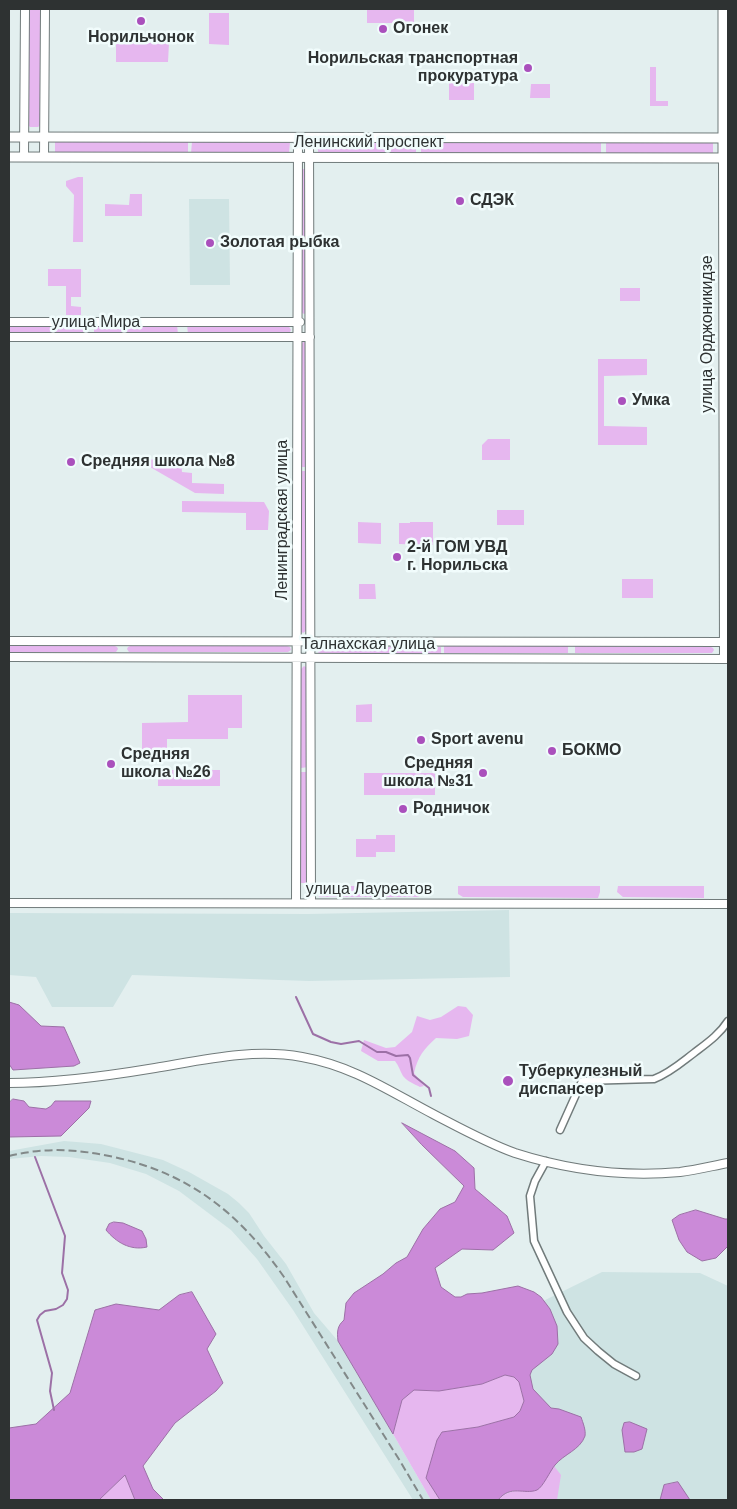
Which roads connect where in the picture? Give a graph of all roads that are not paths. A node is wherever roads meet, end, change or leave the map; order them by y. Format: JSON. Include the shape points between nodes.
{"nodes":[{"id":1,"x":25,"y":9,"type":"edge"},
{"id":2,"x":45,"y":9,"type":"edge"},
{"id":3,"x":723,"y":9,"type":"edge"},
{"id":4,"x":9,"y":137,"type":"edge"},
{"id":5,"x":24,"y":137,"type":"junction"},
{"id":6,"x":44,"y":137,"type":"junction"},
{"id":7,"x":298,"y":137,"type":"junction"},
{"id":8,"x":309,"y":137,"type":"junction"},
{"id":9,"x":726,"y":138,"type":"edge"},
{"id":10,"x":9,"y":157,"type":"edge"},
{"id":11,"x":24,"y":158,"type":"junction"},
{"id":12,"x":44,"y":158,"type":"junction"},
{"id":13,"x":298,"y":158,"type":"junction"},
{"id":14,"x":310,"y":158,"type":"junction"},
{"id":15,"x":726,"y":158,"type":"edge"},
{"id":16,"x":726,"y":294,"type":"edge"},
{"id":17,"x":9,"y":322,"type":"edge"},
{"id":18,"x":182,"y":322,"type":"junction"},
{"id":19,"x":297,"y":322,"type":"junction"},
{"id":20,"x":310,"y":322,"type":"junction"},
{"id":21,"x":9,"y":337,"type":"edge"},
{"id":22,"x":183,"y":337,"type":"junction"},
{"id":23,"x":297,"y":337,"type":"junction"},
{"id":24,"x":310,"y":337,"type":"junction"},
{"id":25,"x":9,"y":641,"type":"edge"},
{"id":26,"x":297,"y":641,"type":"junction"},
{"id":27,"x":310,"y":641,"type":"junction"},
{"id":28,"x":726,"y":642,"type":"edge"},
{"id":29,"x":9,"y":657,"type":"edge"},
{"id":30,"x":297,"y":658,"type":"junction"},
{"id":31,"x":310,"y":658,"type":"junction"},
{"id":32,"x":726,"y":659,"type":"edge"},
{"id":33,"x":296,"y":903,"type":"junction"},
{"id":34,"x":310,"y":903,"type":"junction"},
{"id":35,"x":9,"y":904,"type":"edge"},
{"id":36,"x":728,"y":904,"type":"edge"},
{"id":37,"x":728,"y":1021,"type":"edge"},
{"id":38,"x":9,"y":1083,"type":"edge"},
{"id":39,"x":560,"y":1130,"type":"dead end"},
{"id":40,"x":546,"y":1161,"type":"junction"},
{"id":41,"x":728,"y":1163,"type":"edge"},
{"id":42,"x":636,"y":1376,"type":"dead end"}],
"edges":[{"from":1,"to":5,"type":"street"},
{"from":2,"to":6,"type":"street"},
{"from":3,"to":9,"type":"main road","name":"улица Орджоникидзе"},
{"from":4,"to":5,"type":"main road","name":"Ленинский проспект"},
{"from":5,"to":6,"type":"main road","name":"Ленинский проспект"},
{"from":5,"to":11,"type":"street"},
{"from":6,"to":7,"type":"main road","name":"Ленинский проспект"},
{"from":6,"to":12,"type":"street"},
{"from":7,"to":8,"type":"main road","name":"Ленинский проспект"},
{"from":7,"to":13,"type":"street","name":"Ленинградская улица"},
{"from":8,"to":9,"type":"main road","name":"Ленинский проспект"},
{"from":8,"to":14,"type":"street","name":"Ленинградская улица"},
{"from":9,"to":15,"type":"main road","name":"улица Орджоникидзе"},
{"from":10,"to":11,"type":"main road","name":"Ленинский проспект"},
{"from":11,"to":12,"type":"main road","name":"Ленинский проспект"},
{"from":12,"to":13,"type":"main road","name":"Ленинский проспект"},
{"from":13,"to":14,"type":"main road","name":"Ленинский проспект"},
{"from":13,"to":19,"type":"street","name":"Ленинградская улица"},
{"from":14,"to":15,"type":"main road","name":"Ленинский проспект"},
{"from":14,"to":20,"type":"street","name":"Ленинградская улица"},
{"from":15,"to":16,"type":"street","name":"улица Орджоникидзе"},
{"from":16,"to":28,"type":"street","name":"улица Орджоникидзе"},
{"from":17,"to":18,"type":"street","name":"улица Мира"},
{"from":18,"to":19,"type":"street","name":"улица Мира"},
{"from":18,"to":22,"type":"street"},
{"from":19,"to":20,"type":"street","name":"улица Мира"},
{"from":19,"to":23,"type":"street","name":"Ленинградская улица"},
{"from":20,"to":24,"type":"street","name":"Ленинградская улица"},
{"from":21,"to":22,"type":"street","name":"улица Мира"},
{"from":22,"to":23,"type":"street","name":"улица Мира"},
{"from":23,"to":24,"type":"street","name":"улица Мира"},
{"from":23,"to":26,"type":"street","name":"Ленинградская улица"},
{"from":24,"to":27,"type":"street","name":"Ленинградская улица"},
{"from":25,"to":26,"type":"street","name":"Талнахская улица"},
{"from":26,"to":27,"type":"street","name":"Талнахская улица"},
{"from":26,"to":30,"type":"street","name":"Ленинградская улица"},
{"from":27,"to":28,"type":"street","name":"Талнахская улица"},
{"from":27,"to":31,"type":"street","name":"Ленинградская улица"},
{"from":28,"to":32,"type":"street","name":"улица Орджоникидзе"},
{"from":29,"to":30,"type":"street","name":"Талнахская улица"},
{"from":30,"to":31,"type":"street","name":"Талнахская улица"},
{"from":30,"to":33,"type":"street","name":"Ленинградская улица"},
{"from":31,"to":32,"type":"street","name":"Талнахская улица"},
{"from":31,"to":34,"type":"street","name":"Ленинградская улица"},
{"from":33,"to":34,"type":"street","name":"улица Лауреатов"},
{"from":33,"to":35,"type":"street","name":"улица Лауреатов"},
{"from":34,"to":36,"type":"street","name":"улица Лауреатов"},
{"from":37,"to":39,"type":"street","via":[[710,1042],[659,1077],[582,1081]]},
{"from":38,"to":40,"type":"street","via":[[103,1077],[229,1056],[300,1056],[361,1075],[489,1142],[514,1153]]},
{"from":40,"to":41,"type":"street","via":[[612,1173],[680,1172]]},
{"from":40,"to":42,"type":"street","via":[[530,1196],[534,1241],[567,1312],[584,1338],[614,1364]]}]}
